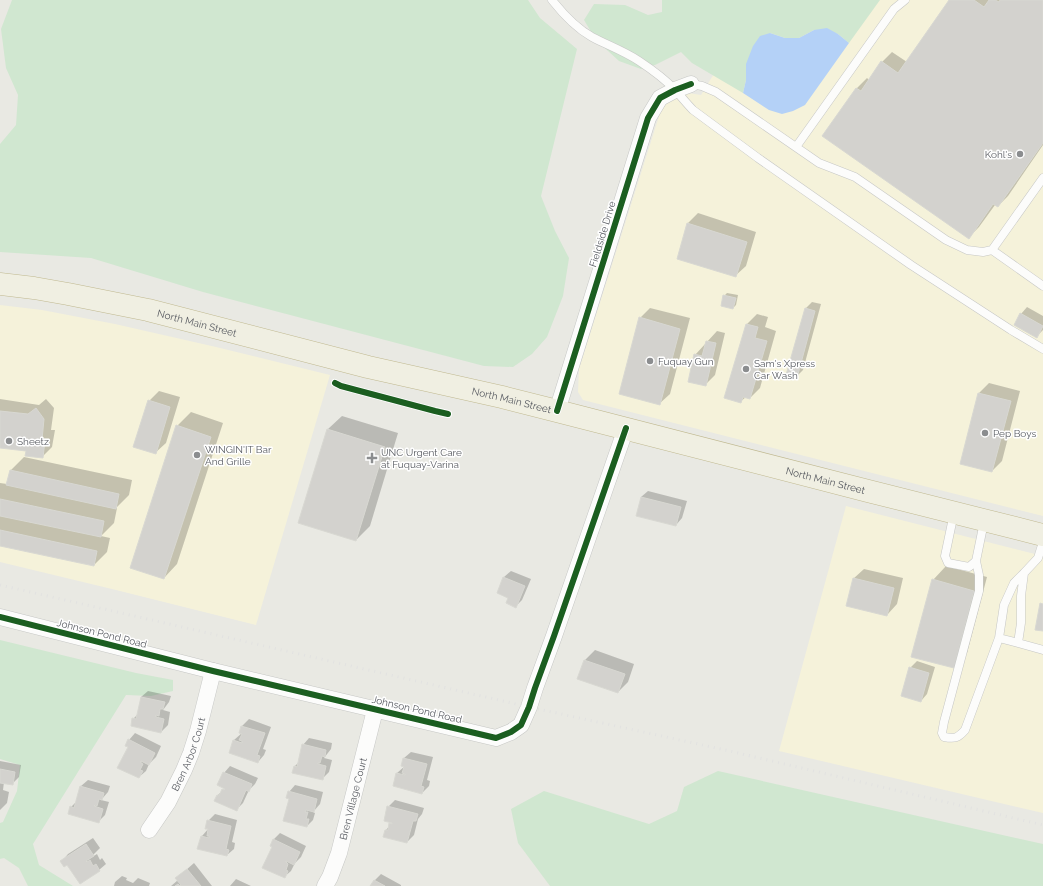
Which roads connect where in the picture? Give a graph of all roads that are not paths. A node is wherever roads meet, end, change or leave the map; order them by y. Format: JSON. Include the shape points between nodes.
{"nodes":[{"id":1,"x":552,"y":0,"type":"edge"},
{"id":2,"x":905,"y":0,"type":"edge"},
{"id":3,"x":691,"y":84,"type":"joint"},
{"id":4,"x":675,"y":90,"type":"junction"},
{"id":5,"x":796,"y":147,"type":"junction"},
{"id":6,"x":1043,"y":178,"type":"edge"},
{"id":7,"x":992,"y":250,"type":"junction"},
{"id":8,"x":0,"y":284,"type":"edge"},
{"id":9,"x":1043,"y":286,"type":"edge"},
{"id":10,"x":1043,"y":350,"type":"edge"},
{"id":11,"x":557,"y":411,"type":"junction"},
{"id":12,"x":626,"y":428,"type":"junction"},
{"id":13,"x":954,"y":513,"type":"junction"},
{"id":14,"x":985,"y":521,"type":"junction"},
{"id":15,"x":1043,"y":535,"type":"edge"},
{"id":16,"x":1043,"y":542,"type":"edge"},
{"id":17,"x":976,"y":561,"type":"junction"},
{"id":18,"x":1024,"y":574,"type":"junction"},
{"id":19,"x":0,"y":617,"type":"edge"},
{"id":20,"x":999,"y":638,"type":"junction"},
{"id":21,"x":1018,"y":643,"type":"junction"},
{"id":22,"x":1043,"y":650,"type":"edge"},
{"id":23,"x":213,"y":671,"type":"junction"},
{"id":24,"x":375,"y":710,"type":"junction"},
{"id":25,"x":149,"y":830,"type":"dead end"},
{"id":26,"x":325,"y":886,"type":"edge"}],
"edges":[{"from":1,"to":4,"type":"lane","via":[[582,30],[638,60]]},
{"from":2,"to":5,"type":"lane","via":[[894,9]]},
{"from":3,"to":4,"type":"street","name":"Fieldside Drive"},
{"from":3,"to":5,"type":"lane","via":[[716,92]]},
{"from":4,"to":10,"type":"lane","via":[[693,110],[758,158],[911,265]]},
{"from":4,"to":11,"type":"street","name":"Fieldside Drive","via":[[660,98],[648,118]]},
{"from":5,"to":7,"type":"lane","via":[[819,163],[855,177],[946,240],[967,250]]},
{"from":6,"to":7,"type":"lane"},
{"from":7,"to":9,"type":"lane"},
{"from":8,"to":11,"type":"highway","name":"North Main Street","via":[[148,310],[368,367]]},
{"from":11,"to":12,"type":"highway","name":"North Main Street"},
{"from":12,"to":13,"type":"highway","name":"North Main Street"},
{"from":12,"to":24,"type":"street","name":"Johnson Pond Road","via":[[521,725],[496,738]]},
{"from":13,"to":14,"type":"highway","name":"North Main Street"},
{"from":13,"to":17,"type":"lane","via":[[945,556],[948,563],[969,567]]},
{"from":14,"to":15,"type":"highway","name":"North Main Street"},
{"from":14,"to":17,"type":"lane"},
{"from":16,"to":18,"type":"lane","via":[[1038,558]]},
{"from":17,"to":20,"type":"lane","via":[[979,591],[944,722],[944,737],[959,737],[965,730]]},
{"from":18,"to":20,"type":"lane","via":[[1014,583],[1004,605]]},
{"from":18,"to":21,"type":"lane"},
{"from":19,"to":23,"type":"street","name":"Johnson Pond Road"},
{"from":20,"to":21,"type":"lane"},
{"from":21,"to":22,"type":"lane"},
{"from":23,"to":24,"type":"street","name":"Johnson Pond Road"},
{"from":23,"to":25,"type":"street","name":"Bren Arbor Court","via":[[189,758],[168,802]]},
{"from":24,"to":26,"type":"street","name":"Bren Village Court","via":[[339,853]]}]}
